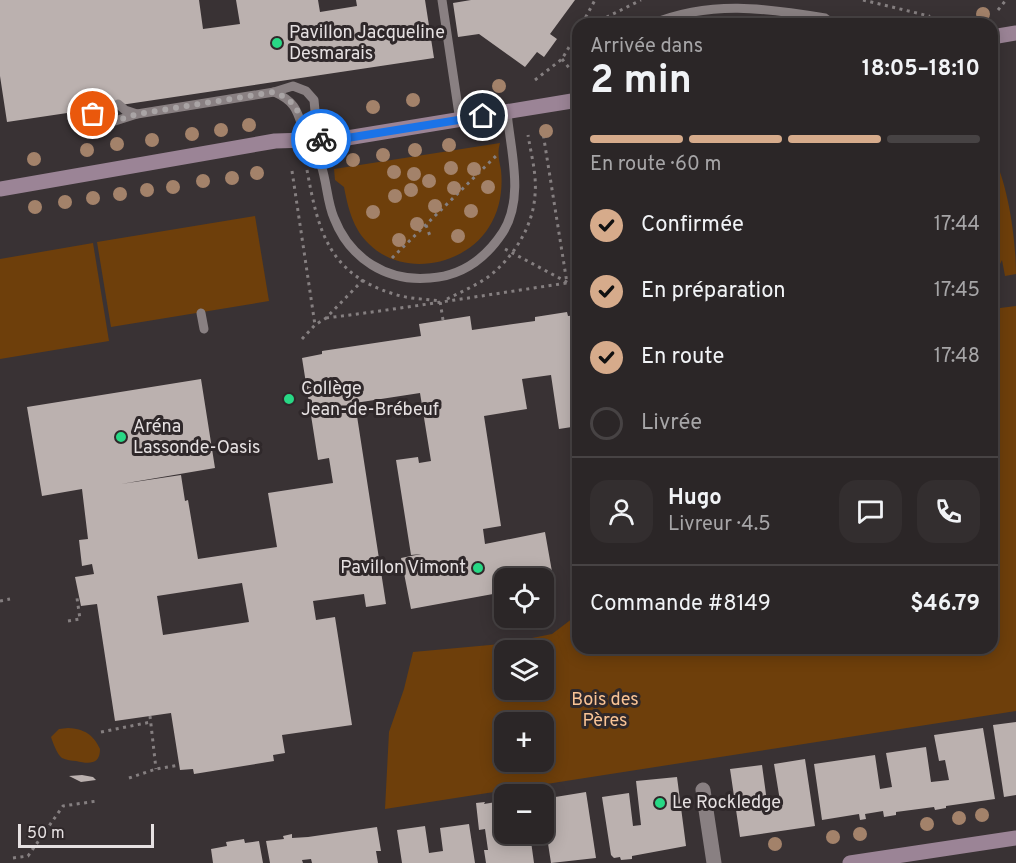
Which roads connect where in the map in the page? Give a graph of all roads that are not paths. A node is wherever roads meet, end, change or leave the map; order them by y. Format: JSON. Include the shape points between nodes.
{"nodes":[{"id":1,"x":442,"y":0,"type":"edge"},
{"id":2,"x":668,"y":18,"type":"edge"},
{"id":3,"x":825,"y":18,"type":"edge"},
{"id":4,"x":1016,"y":33,"type":"edge"},
{"id":5,"x":998,"y":36,"type":"edge"},
{"id":6,"x":274,"y":92,"type":"junction"},
{"id":7,"x":572,"y":101,"type":"edge"},
{"id":8,"x":118,"y":104,"type":"dead end"},
{"id":9,"x":92,"y":108,"type":"dead end"},
{"id":10,"x":507,"y":112,"type":"junction"},
{"id":11,"x":137,"y":114,"type":"junction"},
{"id":12,"x":460,"y":121,"type":"junction"},
{"id":13,"x":306,"y":139,"type":"junction"},
{"id":14,"x":0,"y":189,"type":"edge"},
{"id":15,"x":201,"y":313,"type":"dead end"},
{"id":16,"x":204,"y":329,"type":"dead end"},
{"id":17,"x":703,"y":790,"type":"dead end"},
{"id":18,"x":1016,"y":838,"type":"edge"},
{"id":19,"x":714,"y":863,"type":"edge"},
{"id":20,"x":850,"y":863,"type":"edge"}],
"edges":[{"from":1,"to":12,"type":"lane"},
{"from":2,"to":3,"type":"lane","via":[[707,7],[742,5]]},
{"from":4,"to":5,"type":"main road"},
{"from":6,"to":11,"type":"lane"},
{"from":6,"to":13,"type":"lane","via":[[294,104]]},
{"from":6,"to":13,"type":"lane","via":[[293,87],[306,91],[314,100],[315,111]]},
{"from":7,"to":10,"type":"main road"},
{"from":8,"to":11,"type":"lane"},
{"from":9,"to":11,"type":"lane","via":[[93,114],[102,120],[115,121]]},
{"from":10,"to":12,"type":"main road"},
{"from":10,"to":13,"type":"lane","via":[[515,181],[512,215],[483,257],[459,272],[436,278],[395,276],[375,268],[356,253],[333,217],[321,166]]},
{"from":12,"to":13,"type":"main road","via":[[341,139]]},
{"from":13,"to":14,"type":"main road","via":[[275,141]]},
{"from":15,"to":16,"type":"lane"},
{"from":17,"to":19,"type":"street"},
{"from":18,"to":20,"type":"main road"}]}
